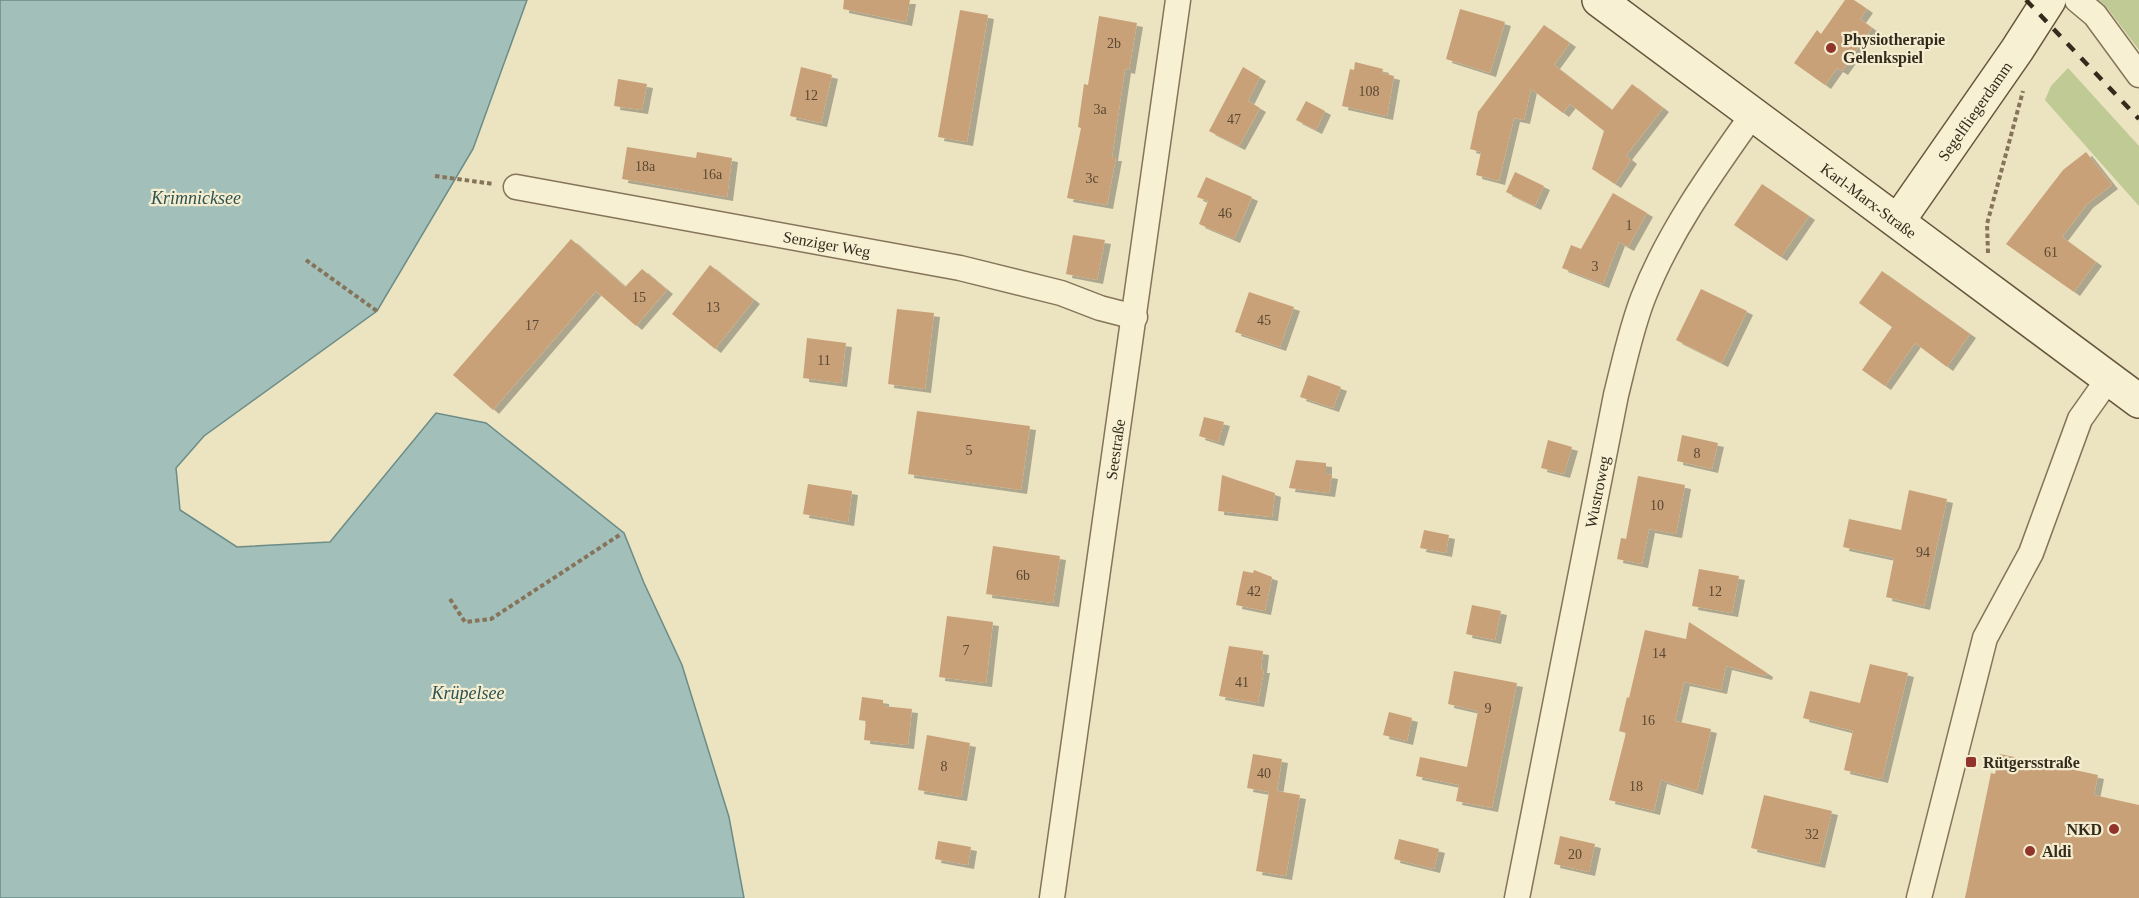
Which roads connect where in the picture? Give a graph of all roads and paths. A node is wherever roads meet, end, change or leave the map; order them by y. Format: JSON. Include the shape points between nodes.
{"nodes":[{"id":1,"x":1178,"y":0,"type":"edge"},
{"id":2,"x":1599,"y":0,"type":"edge"},
{"id":3,"x":2049,"y":0,"type":"edge"},
{"id":4,"x":2077,"y":0,"type":"edge"},
{"id":5,"x":2017,"y":50,"type":"junction"},
{"id":6,"x":2139,"y":75,"type":"edge"},
{"id":7,"x":1753,"y":114,"type":"junction"},
{"id":8,"x":435,"y":176,"type":"dead end"},
{"id":9,"x":477,"y":181,"type":"dead end"},
{"id":10,"x":516,"y":187,"type":"dead end"},
{"id":11,"x":1898,"y":221,"type":"junction"},
{"id":12,"x":1989,"y":259,"type":"dead end"},
{"id":13,"x":306,"y":260,"type":"dead end"},
{"id":14,"x":377,"y":312,"type":"dead end"},
{"id":15,"x":1135,"y":317,"type":"junction"},
{"id":16,"x":2109,"y":378,"type":"junction"},
{"id":17,"x":2139,"y":401,"type":"edge"},
{"id":18,"x":621,"y":534,"type":"dead end"},
{"id":19,"x":450,"y":598,"type":"dead end"},
{"id":20,"x":1052,"y":898,"type":"edge"},
{"id":21,"x":1516,"y":898,"type":"edge"},
{"id":22,"x":1919,"y":898,"type":"edge"}],
"edges":[{"from":1,"to":15,"type":"street","name":"Seestraße"},
{"from":2,"to":7,"type":"street","name":"Karl-Marx-Straße"},
{"from":3,"to":5,"type":"street","name":"Segelfliegerdamm"},
{"from":4,"to":6,"type":"street","via":[[2095,15]]},
{"from":5,"to":11,"type":"street","name":"Segelfliegerdamm"},
{"from":5,"to":12,"type":"path","via":[[2024,73],[2023,97],[1988,224]]},
{"from":7,"to":11,"type":"street","name":"Karl-Marx-Straße"},
{"from":7,"to":21,"type":"street","name":"Wustroweg","via":[[1679,223],[1651,279],[1636,321],[1616,395]]},
{"from":8,"to":9,"type":"path"},
{"from":10,"to":15,"type":"street","name":"Senziger Weg","via":[[960,268],[1061,293]]},
{"from":11,"to":16,"type":"street","name":"Karl-Marx-Straße"},
{"from":13,"to":14,"type":"path"},
{"from":15,"to":20,"type":"street","name":"Seestraße"},
{"from":16,"to":17,"type":"street","name":"Karl-Marx-Straße"},
{"from":16,"to":22,"type":"street","via":[[2080,419],[2031,554],[1985,638]]},
{"from":18,"to":19,"type":"path","via":[[491,619],[465,622]]}]}
